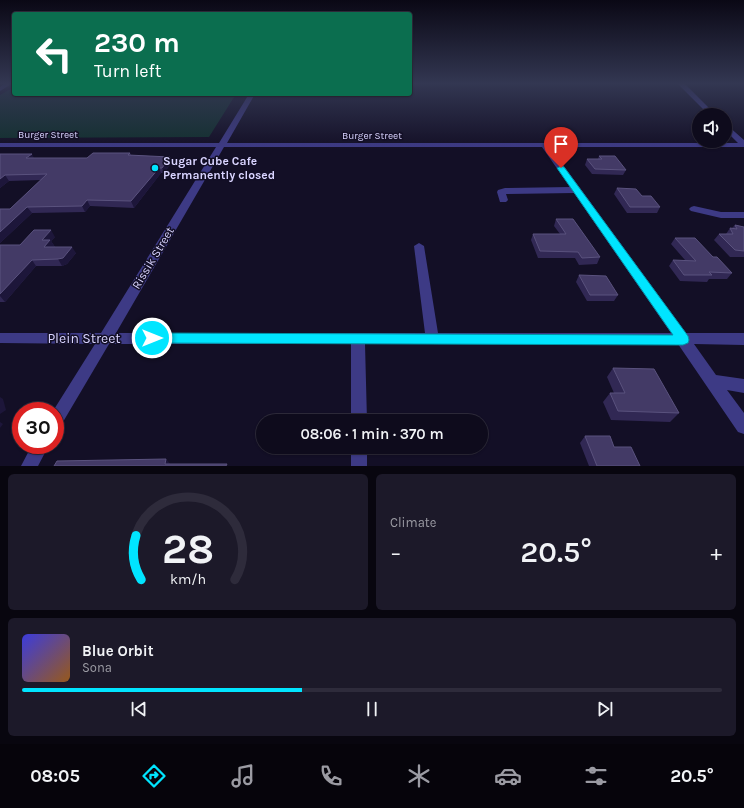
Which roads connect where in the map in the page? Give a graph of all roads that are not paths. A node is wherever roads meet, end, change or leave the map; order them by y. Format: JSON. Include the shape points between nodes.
{"nodes":[{"id":1,"x":245,"y":105,"type":"edge"},
{"id":2,"x":732,"y":133,"type":"edge"},
{"id":3,"x":744,"y":144,"type":"edge"},
{"id":4,"x":0,"y":145,"type":"edge"},
{"id":5,"x":220,"y":145,"type":"junction"},
{"id":6,"x":545,"y":146,"type":"junction"},
{"id":7,"x":577,"y":190,"type":"junction"},
{"id":8,"x":503,"y":200,"type":"dead end"},
{"id":9,"x":694,"y":210,"type":"dead end"},
{"id":10,"x":744,"y":216,"type":"edge"},
{"id":11,"x":419,"y":246,"type":"dead end"},
{"id":12,"x":0,"y":338,"type":"edge"},
{"id":13,"x":105,"y":338,"type":"junction"},
{"id":14,"x":358,"y":339,"type":"junction"},
{"id":15,"x":432,"y":339,"type":"junction"},
{"id":16,"x":744,"y":339,"type":"edge"},
{"id":17,"x":683,"y":340,"type":"junction"},
{"id":18,"x":712,"y":381,"type":"junction"},
{"id":19,"x":744,"y":386,"type":"edge"},
{"id":20,"x":64,"y":407,"type":"edge"},
{"id":21,"x":359,"y":414,"type":"edge"},
{"id":22,"x":744,"y":426,"type":"edge"},
{"id":23,"x":36,"y":454,"type":"edge"},
{"id":24,"x":359,"y":454,"type":"edge"},
{"id":25,"x":29,"y":466,"type":"edge"},
{"id":26,"x":358,"y":466,"type":"edge"}],
"edges":[{"from":1,"to":5,"type":"street","name":"Rissik Street"},
{"from":2,"to":3,"type":"street"},
{"from":3,"to":6,"type":"street","name":"Burger Street"},
{"from":4,"to":5,"type":"street","name":"Burger Street"},
{"from":5,"to":6,"type":"street","name":"Burger Street"},
{"from":5,"to":13,"type":"street","name":"Rissik Street"},
{"from":6,"to":7,"type":"street"},
{"from":7,"to":8,"type":"street","via":[[505,191],[501,192]]},
{"from":7,"to":17,"type":"street"},
{"from":9,"to":10,"type":"street","via":[[720,216]]},
{"from":11,"to":15,"type":"street"},
{"from":12,"to":13,"type":"street","name":"Plein Street"},
{"from":13,"to":14,"type":"street","name":"Plein Street"},
{"from":13,"to":20,"type":"street","name":"Rissik Street"},
{"from":14,"to":15,"type":"street","name":"Plein Street"},
{"from":14,"to":21,"type":"street"},
{"from":15,"to":17,"type":"street","name":"Plein Street"},
{"from":16,"to":17,"type":"street","name":"Plein Street"},
{"from":17,"to":18,"type":"street"},
{"from":18,"to":19,"type":"street"},
{"from":18,"to":22,"type":"street"},
{"from":23,"to":25,"type":"street"},
{"from":24,"to":26,"type":"street"}]}
